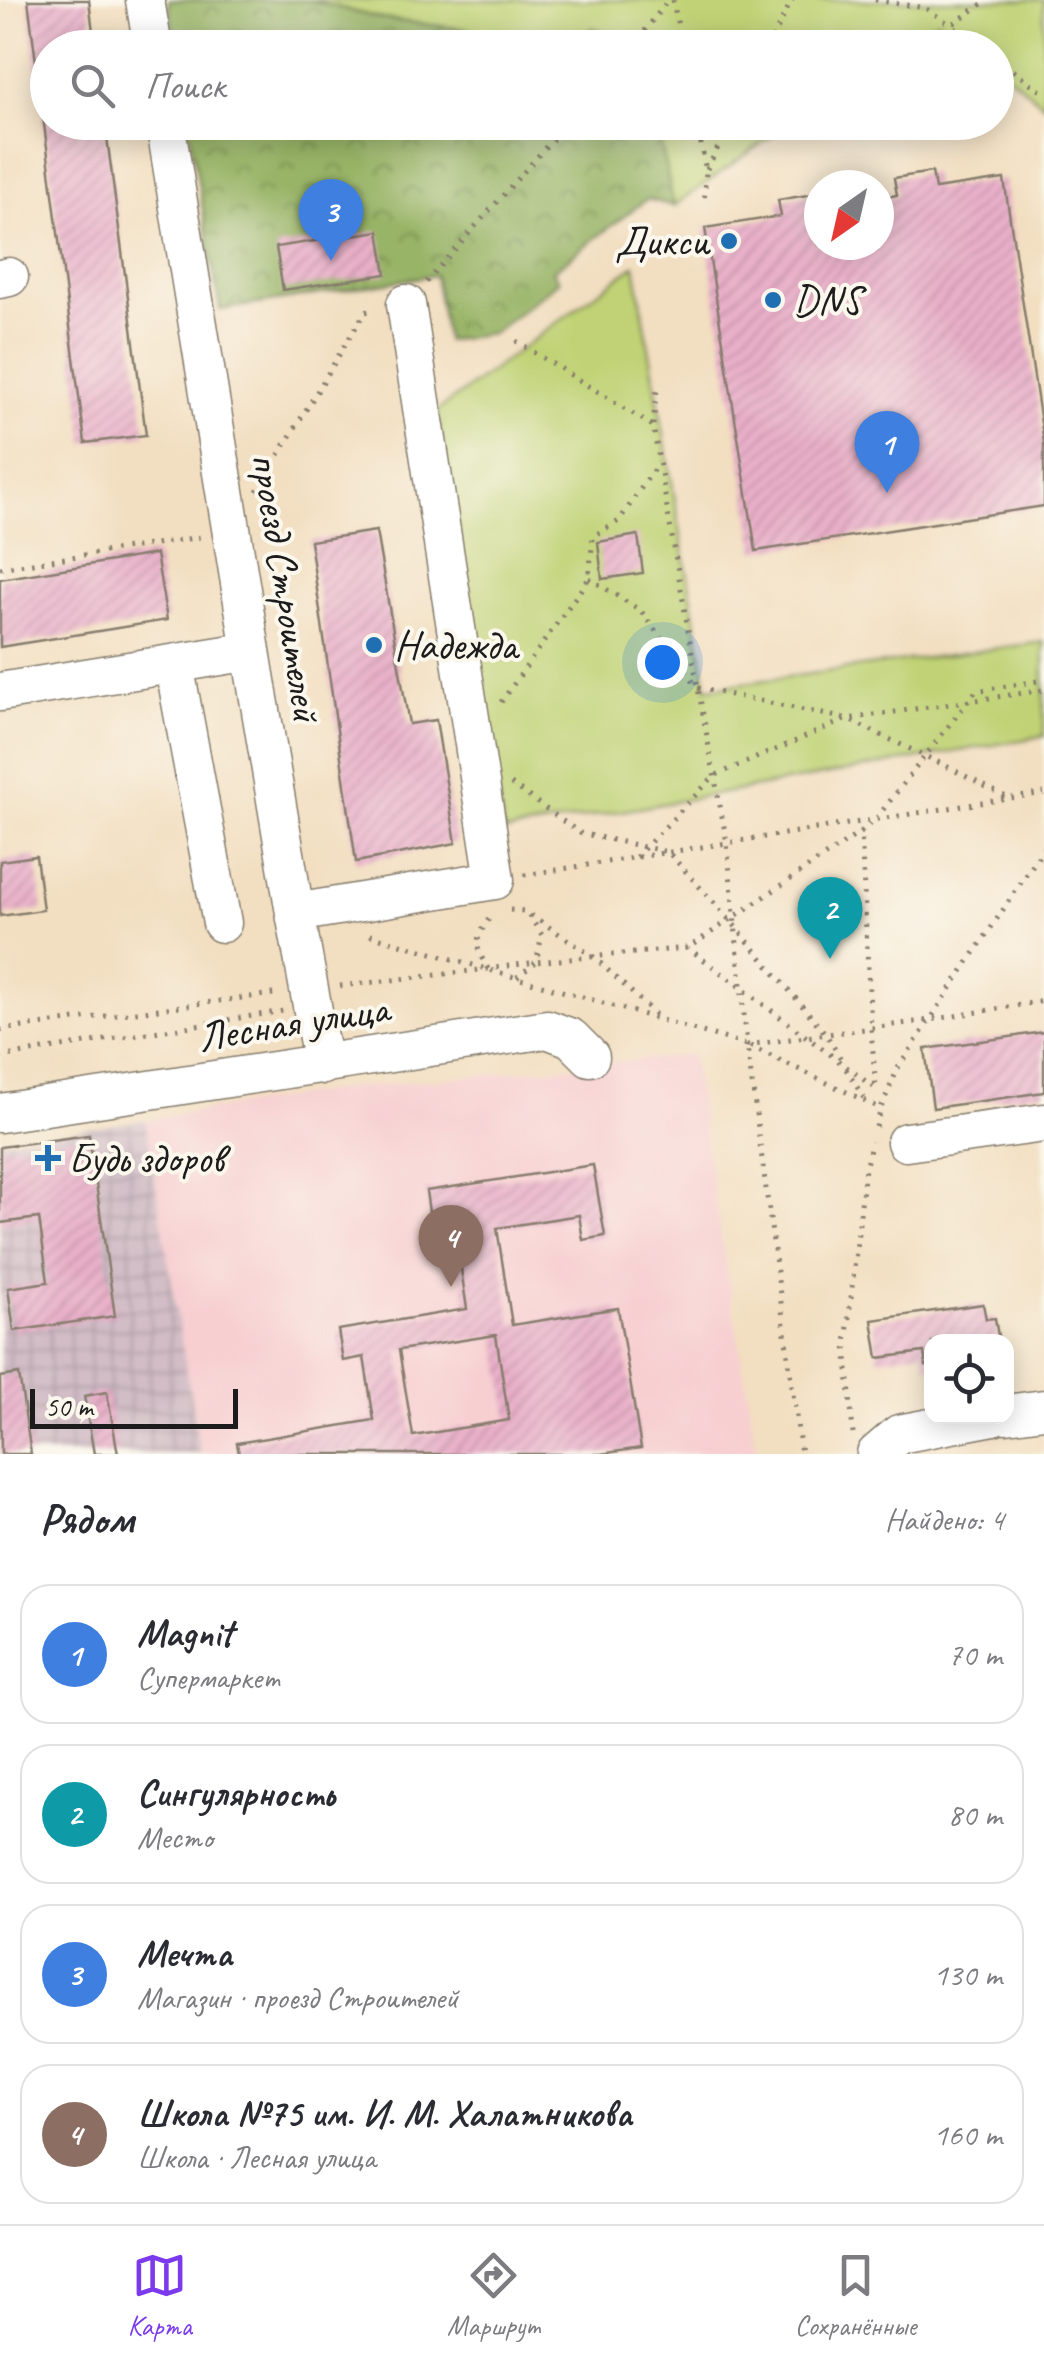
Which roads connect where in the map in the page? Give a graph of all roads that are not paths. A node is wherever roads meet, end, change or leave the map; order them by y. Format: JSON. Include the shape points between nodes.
{"nodes":[{"id":1,"x":145,"y":0,"type":"edge"},
{"id":2,"x":150,"y":30,"type":"edge"},
{"id":3,"x":169,"y":140,"type":"edge"},
{"id":4,"x":406,"y":304,"type":"road end"},
{"id":5,"x":251,"y":651,"type":"junction"},
{"id":6,"x":174,"y":664,"type":"junction"},
{"id":7,"x":0,"y":692,"type":"edge"},
{"id":8,"x":295,"y":913,"type":"junction"},
{"id":9,"x":222,"y":923,"type":"dead end"},
{"id":10,"x":590,"y":1057,"type":"dead end"},
{"id":11,"x":324,"y":1064,"type":"junction"},
{"id":12,"x":0,"y":1113,"type":"edge"},
{"id":13,"x":1044,"y":1123,"type":"edge"},
{"id":14,"x":906,"y":1142,"type":"road end"},
{"id":15,"x":1044,"y":1409,"type":"edge"},
{"id":16,"x":1014,"y":1413,"type":"edge"},
{"id":17,"x":951,"y":1424,"type":"edge"},
{"id":18,"x":876,"y":1454,"type":"edge"}],
"edges":[{"from":1,"to":2,"type":"street"},
{"from":3,"to":5,"type":"street","name":"проезд Строителей"},
{"from":4,"to":8,"type":"street","via":[[495,880]]},
{"from":5,"to":6,"type":"street"},
{"from":5,"to":8,"type":"street","name":"проезд Строителей"},
{"from":6,"to":7,"type":"street"},
{"from":6,"to":9,"type":"street"},
{"from":8,"to":11,"type":"street","name":"проезд Строителей"},
{"from":10,"to":11,"type":"street","name":"Лесная улица","via":[[571,1038],[547,1028]]},
{"from":11,"to":12,"type":"street","name":"Лесная улица"},
{"from":13,"to":14,"type":"street"},
{"from":15,"to":16,"type":"street"},
{"from":17,"to":18,"type":"street","via":[[899,1434]]}]}
